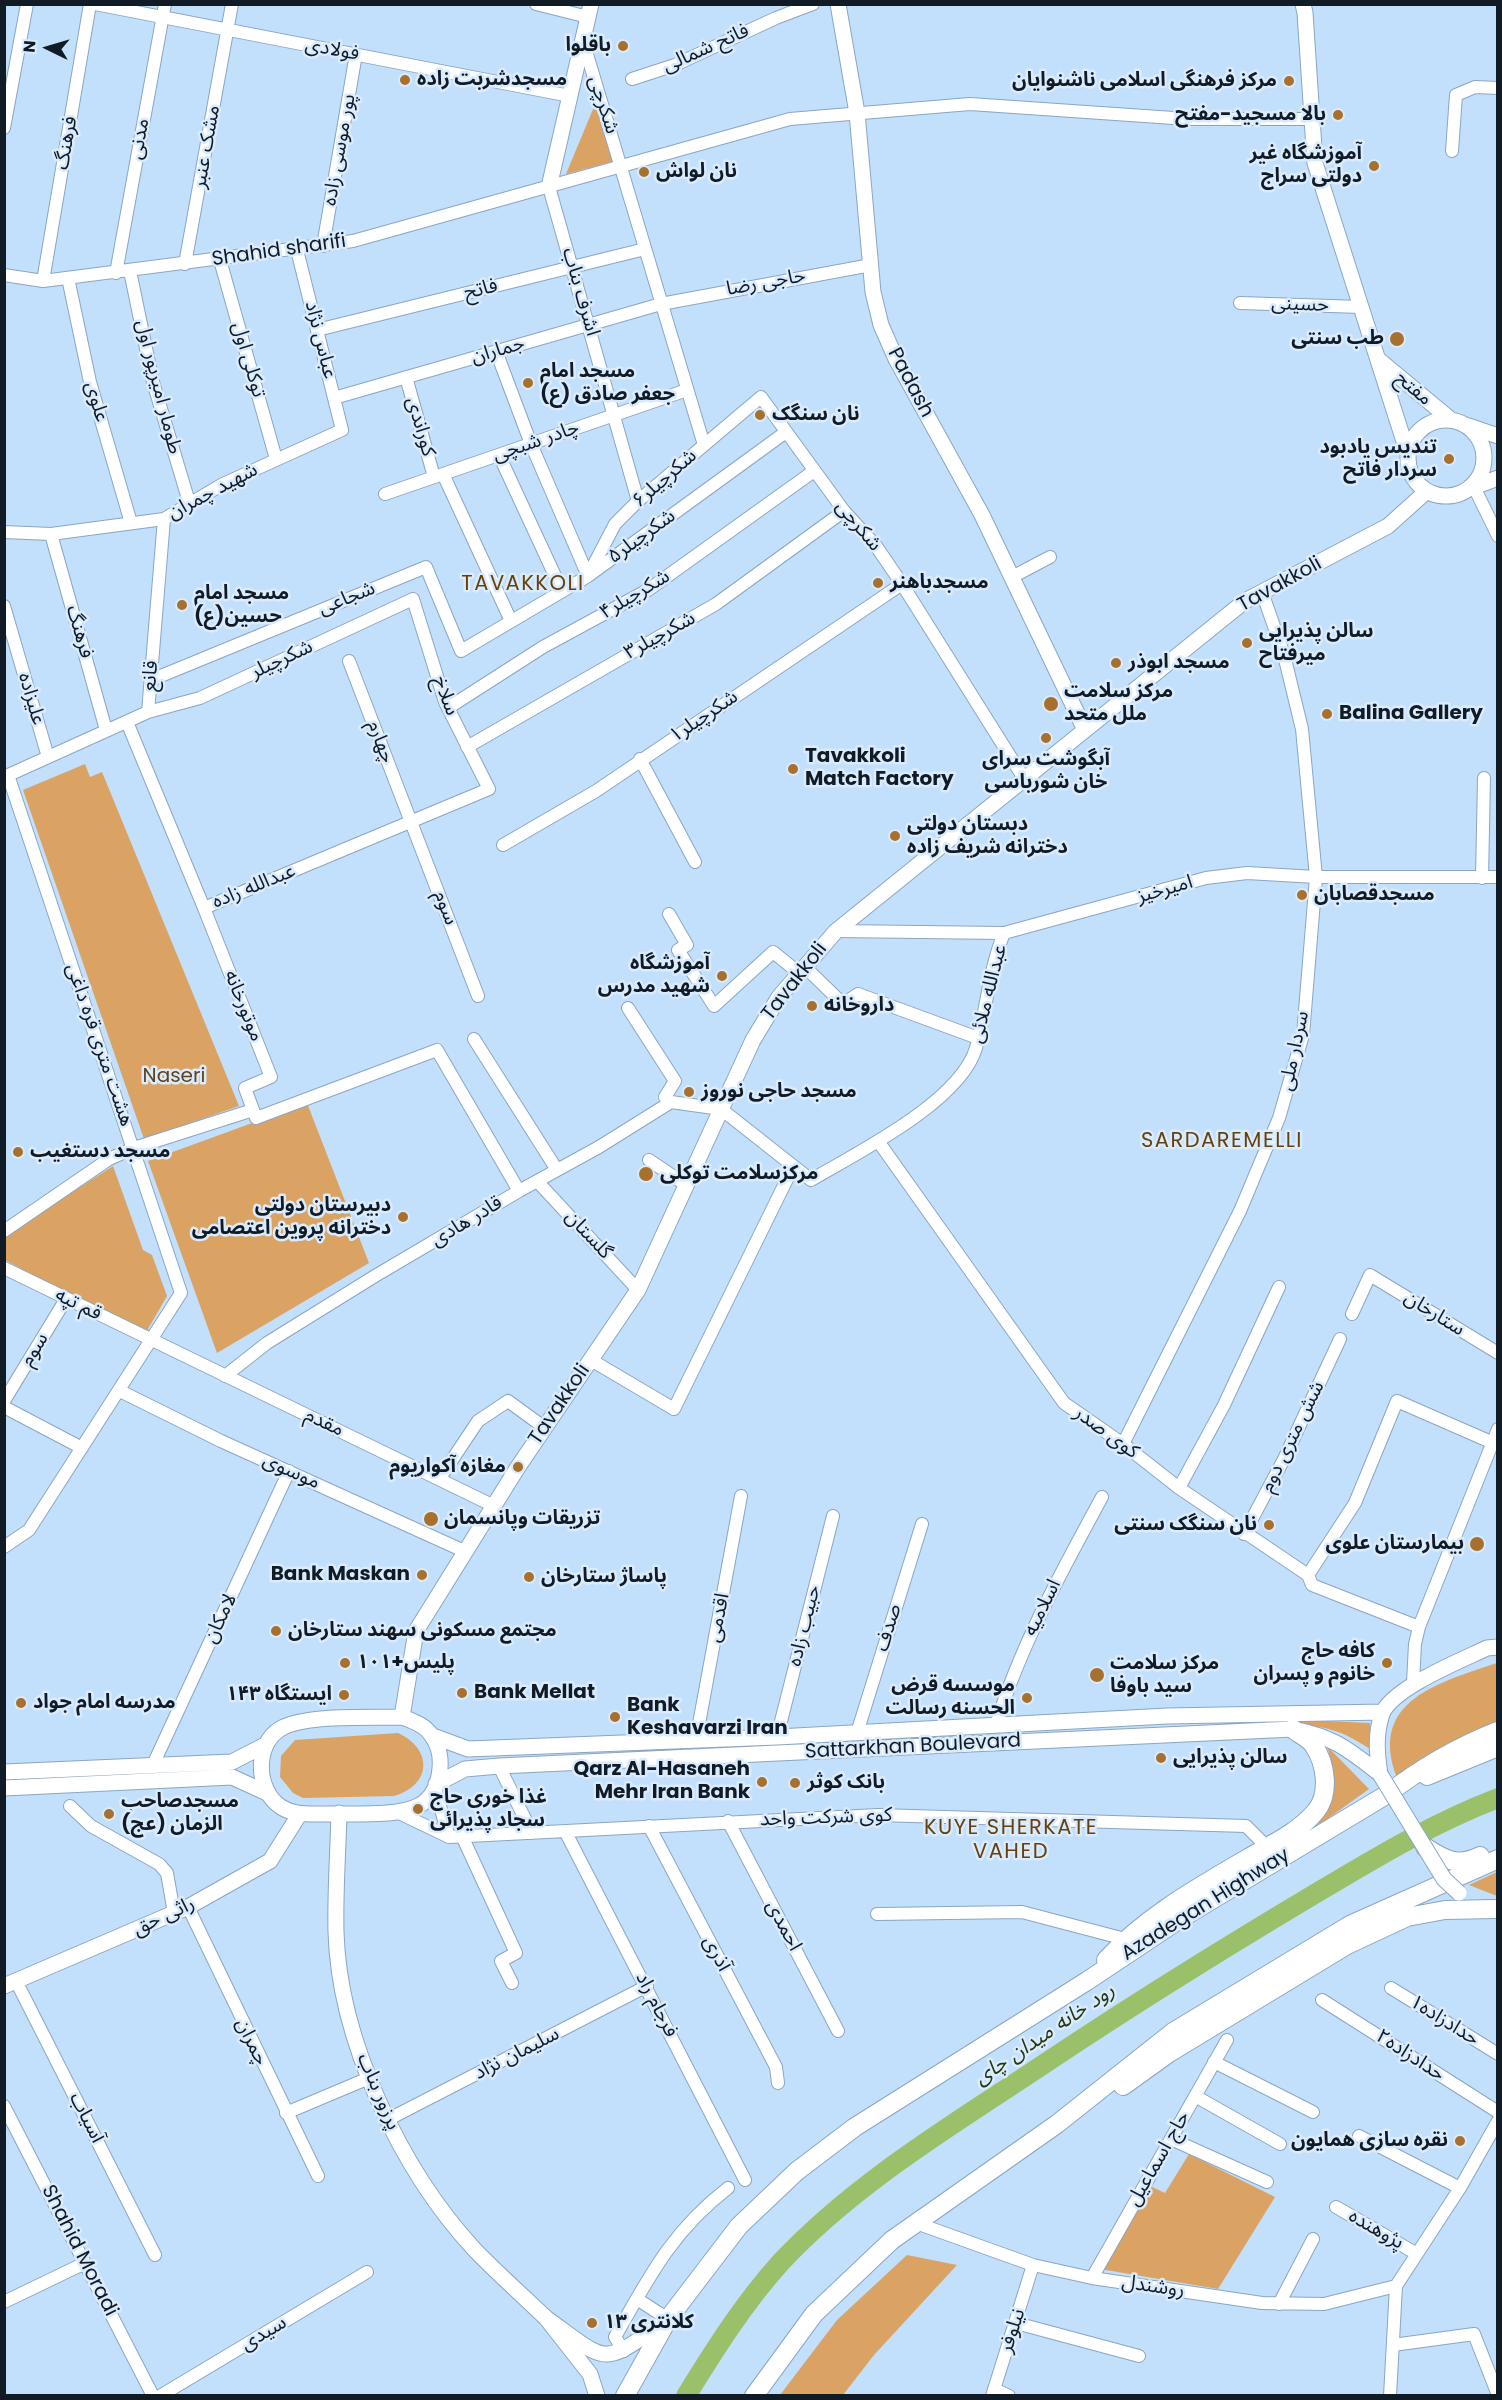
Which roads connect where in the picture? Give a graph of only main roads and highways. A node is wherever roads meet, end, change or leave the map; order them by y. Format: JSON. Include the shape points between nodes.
{"nodes":[{"id":1,"x":838,"y":4,"type":"edge"},
{"id":2,"x":1302,"y":4,"type":"edge"},
{"id":3,"x":590,"y":11,"type":"edge"},
{"id":4,"x":549,"y":188,"type":"road end"},
{"id":5,"x":1377,"y":358,"type":"junction"},
{"id":6,"x":1450,"y":419,"type":"junction"},
{"id":7,"x":1468,"y":426,"type":"junction"},
{"id":8,"x":1497,"y":436,"type":"edge"},
{"id":9,"x":1408,"y":454,"type":"junction"},
{"id":10,"x":1497,"y":478,"type":"edge"},
{"id":11,"x":1468,"y":489,"type":"junction"},
{"id":12,"x":1427,"y":491,"type":"junction"},
{"id":13,"x":1085,"y":730,"type":"junction"},
{"id":14,"x":1494,"y":1645,"type":"edge"},
{"id":15,"x":1383,"y":1712,"type":"junction"},
{"id":16,"x":402,"y":1717,"type":"junction"},
{"id":17,"x":1293,"y":1729,"type":"junction"},
{"id":18,"x":1497,"y":1731,"type":"edge"},
{"id":19,"x":433,"y":1736,"type":"junction"},
{"id":20,"x":265,"y":1745,"type":"junction"},
{"id":21,"x":1497,"y":1747,"type":"edge"},
{"id":22,"x":4,"y":1772,"type":"edge"},
{"id":23,"x":1380,"y":1774,"type":"junction"},
{"id":24,"x":435,"y":1786,"type":"junction"},
{"id":25,"x":4,"y":1788,"type":"edge"},
{"id":26,"x":267,"y":1793,"type":"junction"},
{"id":27,"x":1386,"y":1794,"type":"junction"},
{"id":28,"x":339,"y":1814,"type":"junction"},
{"id":29,"x":299,"y":1815,"type":"junction"},
{"id":30,"x":1425,"y":1847,"type":"junction"},
{"id":31,"x":1497,"y":1849,"type":"edge"},
{"id":32,"x":1497,"y":1859,"type":"edge"},
{"id":33,"x":1496,"y":1909,"type":"edge"},
{"id":34,"x":1088,"y":1981,"type":"junction"},
{"id":35,"x":10,"y":1984,"type":"edge"},
{"id":36,"x":1057,"y":2124,"type":"junction"},
{"id":37,"x":546,"y":2318,"type":"junction"},
{"id":38,"x":668,"y":2319,"type":"junction"},
{"id":39,"x":597,"y":2396,"type":"edge"},
{"id":40,"x":625,"y":2396,"type":"edge"},
{"id":41,"x":754,"y":2396,"type":"edge"}],
"edges":[{"from":1,"to":13,"type":"main road","name":"Padash","via":[[857,113],[871,265],[881,325],[982,514]]},
{"from":2,"to":5,"type":"main road","via":[[1315,163]]},
{"from":3,"to":4,"type":"main road"},
{"from":5,"to":6,"type":"main road","name":"مفتح"},
{"from":5,"to":9,"type":"main road"},
{"from":6,"to":7,"type":"main road"},
{"from":6,"to":9,"type":"main road","via":[[1427,425],[1418,432]]},
{"from":7,"to":8,"type":"main road"},
{"from":7,"to":11,"type":"main road","via":[[1478,435],[1485,460],[1478,479]]},
{"from":9,"to":12,"type":"main road","via":[[1412,475]]},
{"from":10,"to":11,"type":"main road"},
{"from":11,"to":12,"type":"main road","via":[[1445,496]]},
{"from":12,"to":13,"type":"main road","name":"Tavakkoli","via":[[1389,526],[1245,601]]},
{"from":13,"to":16,"type":"main road","name":"Tavakkoli","via":[[836,931],[779,997],[753,1040],[638,1290],[464,1551],[416,1631]]},
{"from":14,"to":15,"type":"main road","via":[[1413,1683]]},
{"from":15,"to":19,"type":"main road","name":"Sattarkhan Boulevard","via":[[1167,1716],[468,1749]]},
{"from":15,"to":23,"type":"main road","via":[[1376,1742]]},
{"from":16,"to":19,"type":"main road","name":"Sattarkhan Boulevard"},
{"from":16,"to":20,"type":"main road","via":[[295,1721],[278,1730]]},
{"from":17,"to":23,"type":"main road","name":"Sattarkhan Boulevard","via":[[1342,1744]]},
{"from":17,"to":24,"type":"main road","name":"Sattarkhan Boulevard","via":[[500,1766],[465,1769]]},
{"from":17,"to":34,"type":"highway","via":[[1314,1745],[1323,1766],[1326,1792],[1317,1810],[1267,1847],[1166,1907],[1125,1939]]},
{"from":18,"to":27,"type":"highway","name":"Azadegan Highway","via":[[1459,1747]]},
{"from":19,"to":24,"type":"main road","via":[[441,1762]]},
{"from":20,"to":22,"type":"main road","via":[[232,1762]]},
{"from":20,"to":26,"type":"main road","via":[[260,1770]]},
{"from":21,"to":27,"type":"highway"},
{"from":23,"to":30,"type":"main road","bridge":true},
{"from":24,"to":28,"type":"main road","name":"Sattarkhan Boulevard","via":[[421,1805],[397,1812]]},
{"from":25,"to":26,"type":"main road","via":[[232,1777]]},
{"from":26,"to":29,"type":"main road","via":[[281,1807]]},
{"from":27,"to":34,"type":"highway","name":"Azadegan Highway","via":[[1180,1919]]},
{"from":28,"to":29,"type":"main road","name":"Sattarkhan Boulevard"},
{"from":28,"to":37,"type":"main road","name":"پرزور بناب","via":[[336,1934],[345,1996],[369,2078],[387,2120],[426,2188],[473,2248]]},
{"from":29,"to":35,"type":"main road","name":"راثی حق","via":[[270,1861],[181,1910]]},
{"from":30,"to":31,"type":"highway","via":[[1444,1860],[1458,1863]]},
{"from":30,"to":33,"type":"main road","bridge":true,"via":[[1444,1879],[1459,1893],[1474,1903]]},
{"from":32,"to":36,"type":"highway","via":[[1350,1925],[1173,2032]]},
{"from":33,"to":36,"type":"highway","via":[[1445,1910],[1407,1917],[1347,1945],[1169,2052],[1111,2095]]},
{"from":34,"to":38,"type":"highway","name":"Azadegan Highway","via":[[855,2127],[797,2171],[739,2226]]},
{"from":36,"to":41,"type":"highway","via":[[892,2240],[814,2314]]},
{"from":37,"to":38,"type":"main road","via":[[598,2355],[610,2356],[624,2351]]},
{"from":37,"to":39,"type":"main road","via":[[590,2374]]},
{"from":38,"to":40,"type":"highway","name":"Azadegan Highway"}]}
